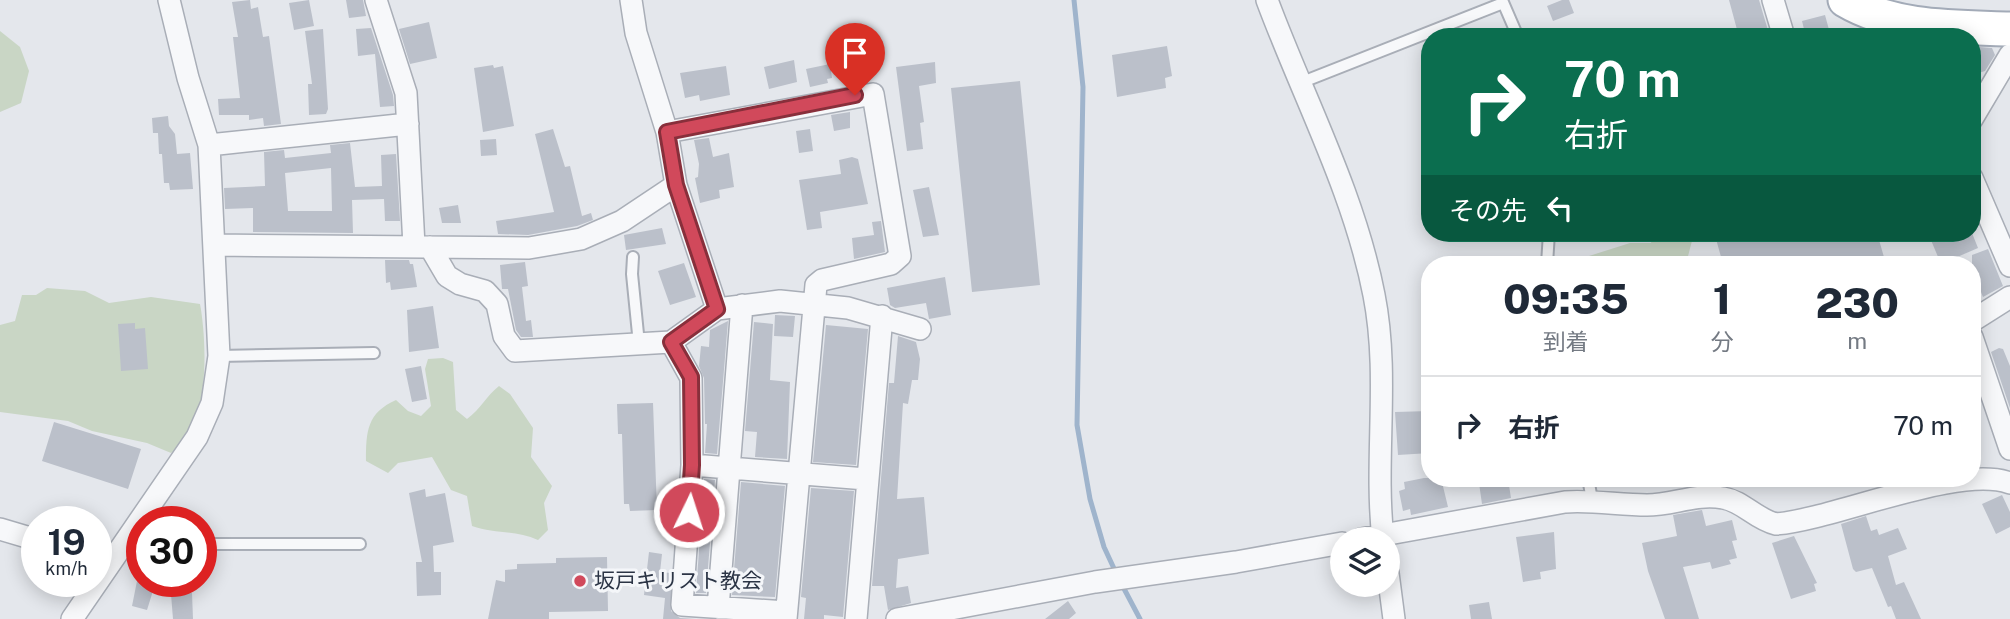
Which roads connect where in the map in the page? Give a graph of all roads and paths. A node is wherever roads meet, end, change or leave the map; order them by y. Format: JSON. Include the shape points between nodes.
{"nodes":[{"id":1,"x":170,"y":0,"type":"edge"},
{"id":2,"x":376,"y":0,"type":"edge"},
{"id":3,"x":631,"y":0,"type":"edge"},
{"id":4,"x":1267,"y":0,"type":"edge"},
{"id":5,"x":1773,"y":0,"type":"edge"},
{"id":6,"x":1845,"y":0,"type":"edge"},
{"id":7,"x":1503,"y":2,"type":"edge"},
{"id":8,"x":1438,"y":28,"type":"edge"},
{"id":9,"x":1514,"y":28,"type":"edge"},
{"id":10,"x":1781,"y":28,"type":"edge"},
{"id":11,"x":2010,"y":29,"type":"edge"},
{"id":12,"x":1421,"y":35,"type":"edge"},
{"id":13,"x":2010,"y":55,"type":"edge"},
{"id":14,"x":1300,"y":83,"type":"junction"},
{"id":15,"x":1981,"y":104,"type":"edge"},
{"id":16,"x":408,"y":124,"type":"junction"},
{"id":17,"x":667,"y":132,"type":"junction"},
{"id":18,"x":209,"y":145,"type":"junction"},
{"id":19,"x":676,"y":185,"type":"junction"},
{"id":20,"x":1981,"y":199,"type":"edge"},
{"id":21,"x":214,"y":245,"type":"junction"},
{"id":22,"x":422,"y":246,"type":"junction"},
{"id":23,"x":633,"y":257,"type":"dead end"},
{"id":24,"x":2010,"y":266,"type":"edge"},
{"id":25,"x":2010,"y":297,"type":"edge"},
{"id":26,"x":813,"y":303,"type":"junction"},
{"id":27,"x":742,"y":304,"type":"junction"},
{"id":28,"x":717,"y":309,"type":"junction"},
{"id":29,"x":1981,"y":315,"type":"edge"},
{"id":30,"x":882,"y":316,"type":"junction"},
{"id":31,"x":920,"y":329,"type":"dead end"},
{"id":32,"x":671,"y":342,"type":"junction"},
{"id":33,"x":639,"y":344,"type":"junction"},
{"id":34,"x":373,"y":353,"type":"dead end"},
{"id":35,"x":219,"y":356,"type":"junction"},
{"id":36,"x":1981,"y":364,"type":"edge"},
{"id":37,"x":2010,"y":449,"type":"edge"},
{"id":38,"x":692,"y":465,"type":"junction"},
{"id":39,"x":732,"y":467,"type":"junction"},
{"id":40,"x":797,"y":474,"type":"junction"},
{"id":41,"x":866,"y":479,"type":"junction"},
{"id":42,"x":1981,"y":481,"type":"edge"},
{"id":43,"x":2010,"y":484,"type":"edge"},
{"id":44,"x":1590,"y":487,"type":"edge"},
{"id":45,"x":1933,"y":487,"type":"edge"},
{"id":46,"x":1592,"y":500,"type":"junction"},
{"id":47,"x":153,"y":506,"type":"edge"},
{"id":48,"x":1383,"y":527,"type":"edge"},
{"id":49,"x":0,"y":529,"type":"edge"},
{"id":50,"x":1400,"y":533,"type":"edge"},
{"id":51,"x":21,"y":535,"type":"edge"},
{"id":52,"x":126,"y":541,"type":"edge"},
{"id":53,"x":217,"y":544,"type":"edge"},
{"id":54,"x":360,"y":544,"type":"dead end"},
{"id":55,"x":1330,"y":544,"type":"edge"},
{"id":56,"x":112,"y":554,"type":"edge"},
{"id":57,"x":84,"y":597,"type":"edge"},
{"id":58,"x":1391,"y":597,"type":"edge"},
{"id":59,"x":718,"y":608,"type":"junction"},
{"id":60,"x":786,"y":615,"type":"edge"},
{"id":61,"x":72,"y":619,"type":"edge"},
{"id":62,"x":856,"y":619,"type":"edge"},
{"id":63,"x":897,"y":619,"type":"edge"},
{"id":64,"x":1394,"y":619,"type":"edge"}],
"edges":[{"from":1,"to":18,"type":"street"},
{"from":2,"to":16,"type":"street","via":[[398,65]]},
{"from":3,"to":17,"type":"street","via":[[636,33]]},
{"from":4,"to":14,"type":"street"},
{"from":5,"to":10,"type":"street"},
{"from":6,"to":11,"type":"main road","via":[[1895,19],[1932,26]]},
{"from":7,"to":8,"type":"lane"},
{"from":7,"to":9,"type":"lane"},
{"from":12,"to":14,"type":"lane"},
{"from":13,"to":15,"type":"street"},
{"from":14,"to":48,"type":"street","via":[[1341,184],[1374,295],[1381,350]]},
{"from":16,"to":18,"type":"street"},
{"from":16,"to":22,"type":"street"},
{"from":17,"to":19,"type":"street"},
{"from":17,"to":26,"type":"street","via":[[873,94],[900,256],[891,264],[822,281],[816,285]]},
{"from":18,"to":21,"type":"street"},
{"from":19,"to":22,"type":"street","via":[[622,221],[581,239],[529,248]]},
{"from":19,"to":28,"type":"street"},
{"from":20,"to":24,"type":"street"},
{"from":21,"to":22,"type":"street"},
{"from":21,"to":35,"type":"street"},
{"from":22,"to":33,"type":"street","via":[[447,276],[485,291],[497,304],[504,336],[515,351]]},
{"from":23,"to":33,"type":"lane"},
{"from":25,"to":29,"type":"street"},
{"from":26,"to":27,"type":"street"},
{"from":26,"to":30,"type":"street"},
{"from":26,"to":40,"type":"street"},
{"from":27,"to":28,"type":"street"},
{"from":27,"to":39,"type":"street"},
{"from":28,"to":32,"type":"street"},
{"from":30,"to":31,"type":"street"},
{"from":30,"to":41,"type":"street"},
{"from":32,"to":33,"type":"street"},
{"from":32,"to":38,"type":"street","via":[[691,377]]},
{"from":34,"to":35,"type":"lane"},
{"from":35,"to":47,"type":"street","via":[[212,403],[197,437]]},
{"from":36,"to":37,"type":"street"},
{"from":38,"to":39,"type":"street"},
{"from":38,"to":59,"type":"street","via":[[682,605]]},
{"from":39,"to":40,"type":"street"},
{"from":39,"to":59,"type":"street"},
{"from":40,"to":41,"type":"street"},
{"from":40,"to":60,"type":"street"},
{"from":41,"to":62,"type":"street"},
{"from":42,"to":43,"type":"street"},
{"from":44,"to":46,"type":"lane"},
{"from":45,"to":46,"type":"street","via":[[1776,524],[1761,520],[1735,500],[1705,495],[1644,505]]},
{"from":46,"to":50,"type":"street","via":[[1517,509]]},
{"from":49,"to":51,"type":"street"},
{"from":52,"to":56,"type":"street"},
{"from":53,"to":54,"type":"lane"},
{"from":55,"to":63,"type":"street"},
{"from":57,"to":61,"type":"street"},
{"from":58,"to":64,"type":"street"},
{"from":59,"to":60,"type":"street"}]}
